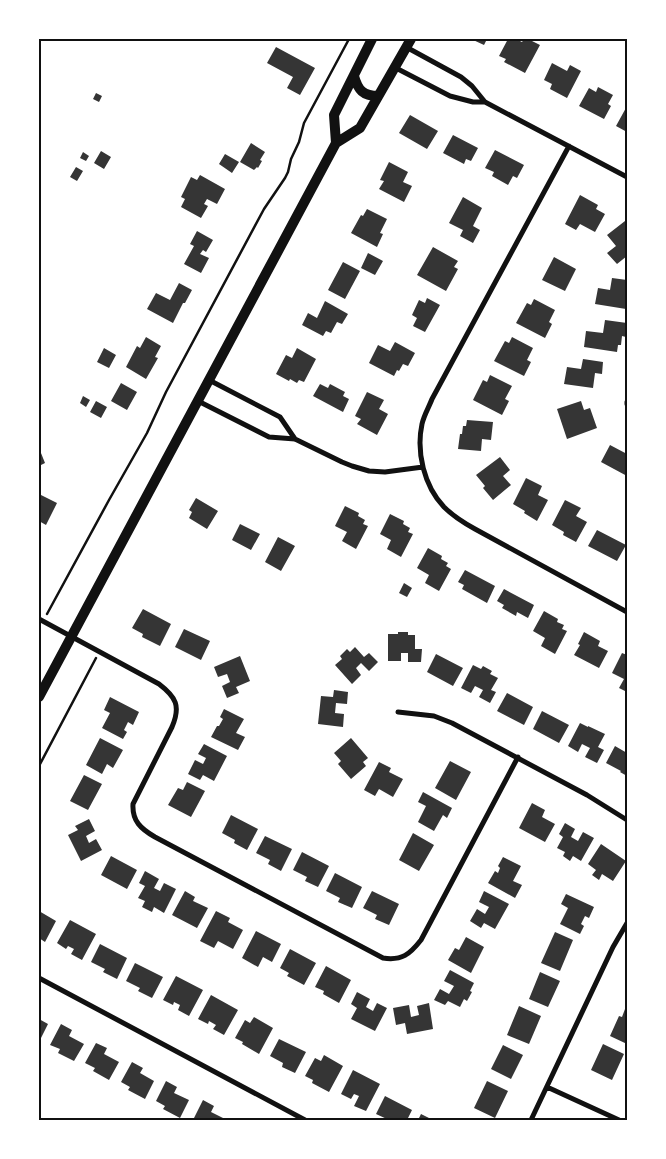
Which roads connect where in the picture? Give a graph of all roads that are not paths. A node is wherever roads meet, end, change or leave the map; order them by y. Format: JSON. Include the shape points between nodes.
{"nodes":[{"id":1,"x":372,"y":39,"type":"edge"},
{"id":2,"x":408,"y":43,"type":"edge"},
{"id":3,"x":394,"y":67,"type":"junction"},
{"id":4,"x":354,"y":76,"type":"junction"},
{"id":5,"x":378,"y":96,"type":"junction"},
{"id":6,"x":485,"y":102,"type":"junction"},
{"id":7,"x":336,"y":143,"type":"junction"},
{"id":8,"x":568,"y":146,"type":"junction"},
{"id":9,"x":627,"y":177,"type":"edge"},
{"id":10,"x":208,"y":380,"type":"junction"},
{"id":11,"x":198,"y":400,"type":"junction"},
{"id":12,"x":295,"y":439,"type":"junction"},
{"id":13,"x":423,"y":468,"type":"junction"},
{"id":14,"x":627,"y":612,"type":"edge"},
{"id":15,"x":39,"y":619,"type":"edge"},
{"id":16,"x":71,"y":636,"type":"junction"},
{"id":17,"x":39,"y":697,"type":"edge"},
{"id":18,"x":398,"y":712,"type":"dead end"},
{"id":19,"x":518,"y":757,"type":"junction"},
{"id":20,"x":627,"y":820,"type":"edge"},
{"id":21,"x":627,"y":923,"type":"edge"},
{"id":22,"x":39,"y":978,"type":"edge"},
{"id":23,"x":546,"y":1087,"type":"junction"},
{"id":24,"x":305,"y":1120,"type":"edge"},
{"id":25,"x":531,"y":1120,"type":"edge"},
{"id":26,"x":619,"y":1120,"type":"edge"}],
"edges":[{"from":1,"to":4,"type":"main road"},
{"from":2,"to":3,"type":"main road"},
{"from":2,"to":6,"type":"street","via":[[461,77]]},
{"from":3,"to":5,"type":"main road"},
{"from":3,"to":6,"type":"street","via":[[450,96]]},
{"from":4,"to":5,"type":"main road","via":[[360,90]]},
{"from":4,"to":7,"type":"main road","via":[[334,115]]},
{"from":5,"to":7,"type":"main road","via":[[360,128]]},
{"from":6,"to":8,"type":"street"},
{"from":7,"to":10,"type":"main road"},
{"from":8,"to":9,"type":"street"},
{"from":8,"to":13,"type":"street","via":[[432,399],[420,438]]},
{"from":10,"to":11,"type":"main road"},
{"from":10,"to":12,"type":"street","via":[[280,417]]},
{"from":11,"to":12,"type":"street","via":[[269,437]]},
{"from":11,"to":16,"type":"main road"},
{"from":12,"to":13,"type":"street","via":[[369,471]]},
{"from":13,"to":14,"type":"street","via":[[436,497],[462,522]]},
{"from":15,"to":16,"type":"street"},
{"from":16,"to":17,"type":"main road"},
{"from":16,"to":19,"type":"street","via":[[159,684],[175,702],[174,722],[133,804],[134,819],[139,826],[383,958],[405,956],[421,940]]},
{"from":18,"to":19,"type":"street","via":[[434,716]]},
{"from":19,"to":20,"type":"street"},
{"from":21,"to":23,"type":"street","via":[[612,947]]},
{"from":22,"to":24,"type":"street"},
{"from":23,"to":25,"type":"street"},
{"from":23,"to":26,"type":"street"}]}
